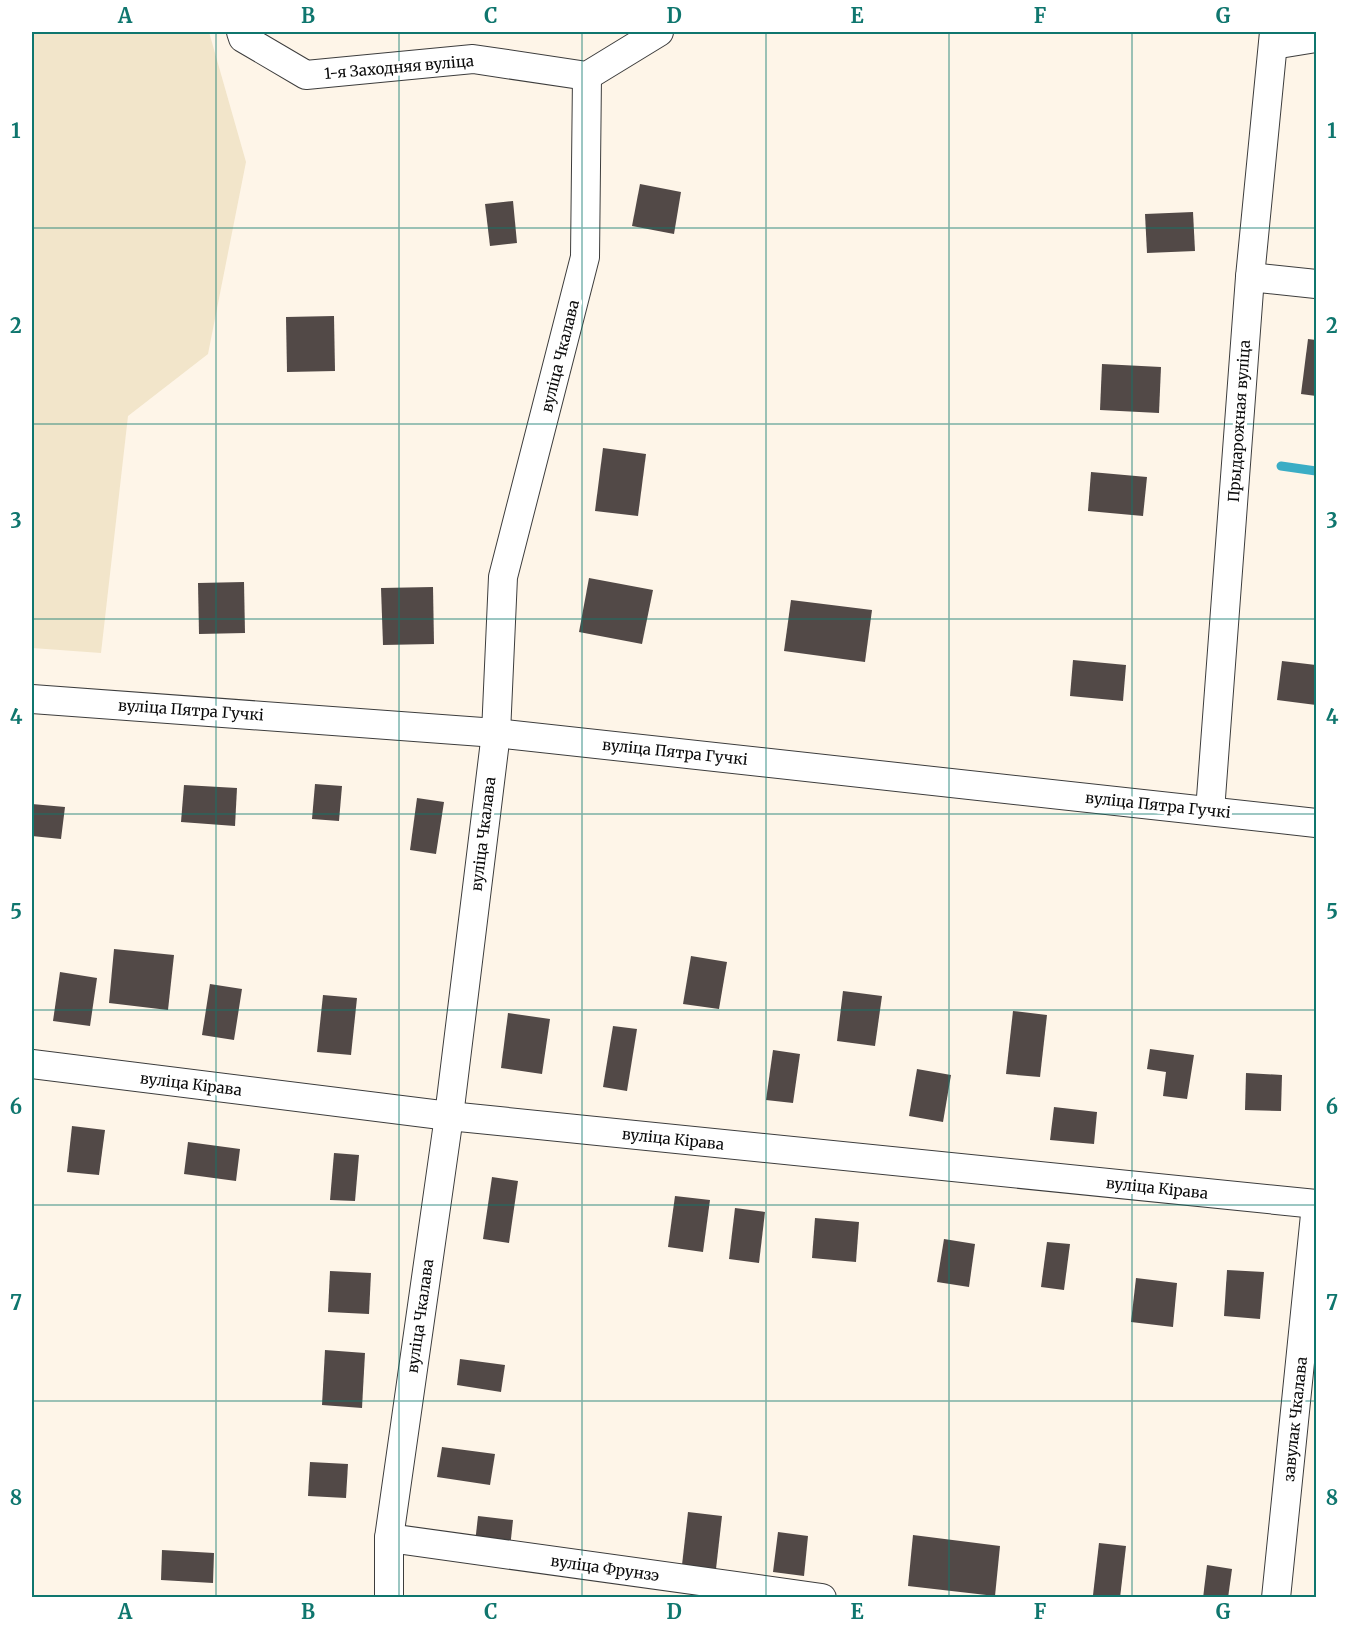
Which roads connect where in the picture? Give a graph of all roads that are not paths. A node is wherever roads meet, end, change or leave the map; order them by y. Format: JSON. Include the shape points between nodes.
{"nodes":[{"id":1,"x":659,"y":32,"type":"edge"},
{"id":2,"x":242,"y":35,"type":"edge"},
{"id":3,"x":1273,"y":38,"type":"edge"},
{"id":4,"x":1317,"y":38,"type":"edge"},
{"id":5,"x":587,"y":76,"type":"junction"},
{"id":6,"x":1250,"y":277,"type":"junction"},
{"id":7,"x":1317,"y":284,"type":"edge"},
{"id":8,"x":32,"y":699,"type":"edge"},
{"id":9,"x":496,"y":733,"type":"junction"},
{"id":10,"x":1210,"y":811,"type":"junction"},
{"id":11,"x":1317,"y":823,"type":"edge"},
{"id":12,"x":32,"y":1065,"type":"edge"},
{"id":13,"x":449,"y":1116,"type":"junction"},
{"id":14,"x":1317,"y":1204,"type":"edge"},
{"id":15,"x":389,"y":1538,"type":"junction"},
{"id":16,"x":389,"y":1598,"type":"edge"},
{"id":17,"x":822,"y":1598,"type":"edge"},
{"id":18,"x":1276,"y":1598,"type":"edge"}],
"edges":[{"from":1,"to":5,"type":"street"},
{"from":2,"to":5,"type":"street","name":"1-я Заходняя вуліца","via":[[306,75],[473,59]]},
{"from":3,"to":4,"type":"street"},
{"from":3,"to":6,"type":"street","name":"Прыдарожная вуліца"},
{"from":5,"to":9,"type":"street","name":"вуліца Чкалава","via":[[585,257],[503,577]]},
{"from":6,"to":7,"type":"street"},
{"from":6,"to":10,"type":"street","name":"Прыдарожная вуліца"},
{"from":8,"to":9,"type":"street","name":"вуліца Пятра Гучкі"},
{"from":9,"to":10,"type":"street","name":"вуліца Пятра Гучкі"},
{"from":9,"to":13,"type":"street","name":"вуліца Чкалава"},
{"from":10,"to":11,"type":"street","name":"вуліца Пятра Гучкі"},
{"from":12,"to":13,"type":"street","name":"вуліца Кірава"},
{"from":13,"to":14,"type":"street","name":"вуліца Кірава"},
{"from":13,"to":15,"type":"street","name":"вуліца Чкалава"},
{"from":14,"to":18,"type":"street","name":"завулак Чкалава"},
{"from":15,"to":16,"type":"street","name":"вуліца Чкалава"},
{"from":15,"to":17,"type":"street","name":"вуліца Фрунзэ"}]}
